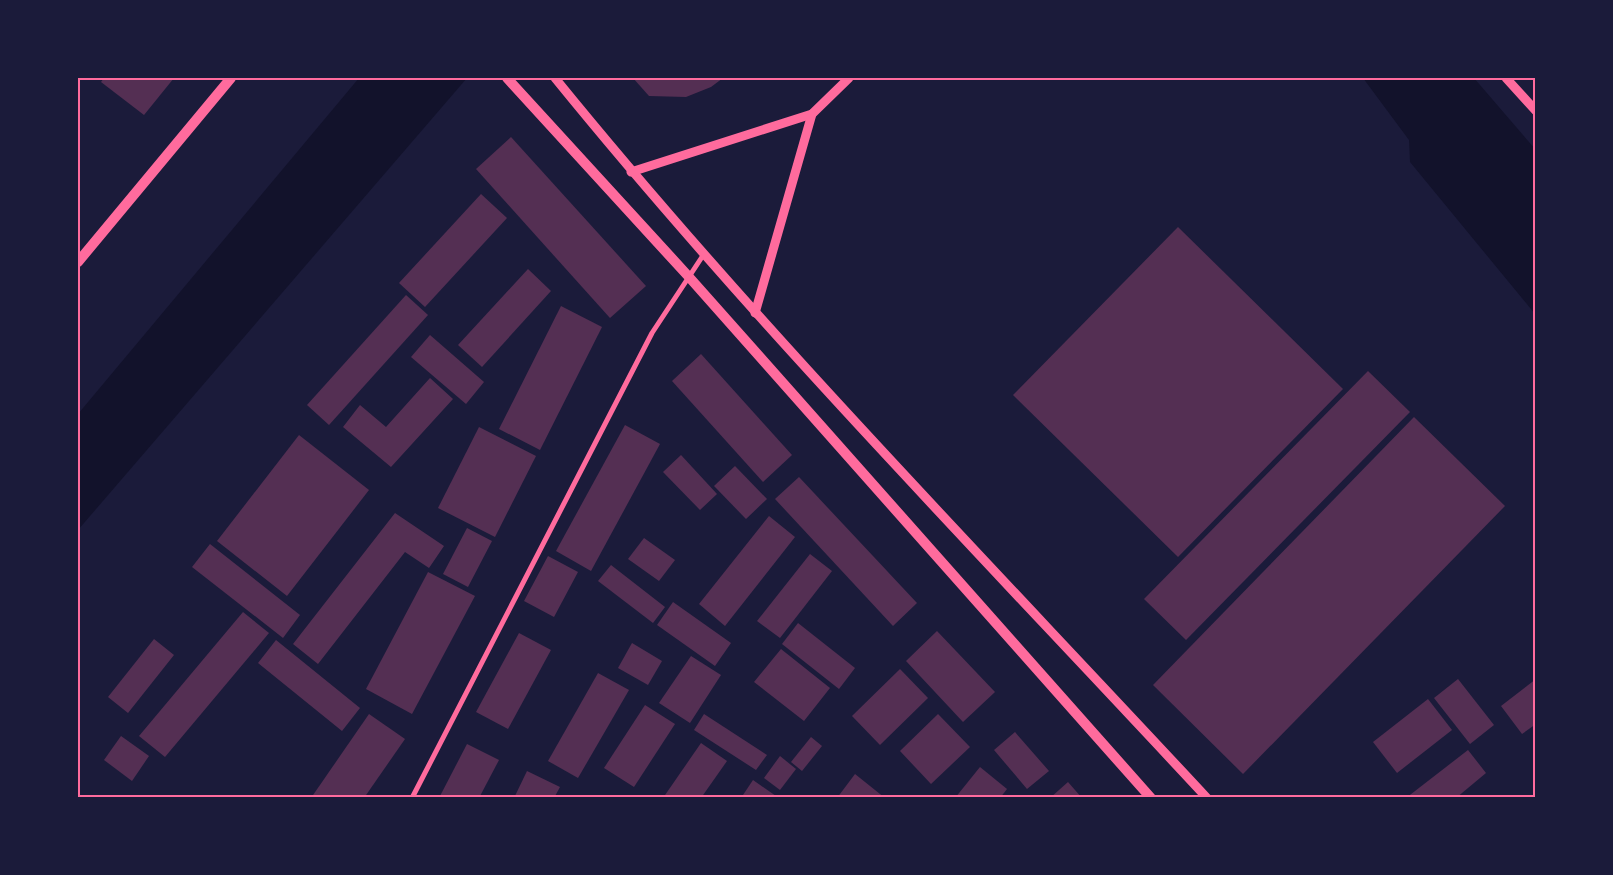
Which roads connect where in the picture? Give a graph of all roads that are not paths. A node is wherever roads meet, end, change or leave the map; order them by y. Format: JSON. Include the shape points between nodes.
{"nodes":[{"id":1,"x":231,"y":78,"type":"edge"},
{"id":2,"x":507,"y":78,"type":"edge"},
{"id":3,"x":554,"y":78,"type":"edge"},
{"id":4,"x":848,"y":78,"type":"edge"},
{"id":5,"x":1506,"y":78,"type":"edge"},
{"id":6,"x":1536,"y":111,"type":"edge"},
{"id":7,"x":812,"y":114,"type":"junction"},
{"id":8,"x":631,"y":172,"type":"junction"},
{"id":9,"x":704,"y":254,"type":"junction"},
{"id":10,"x":78,"y":262,"type":"edge"},
{"id":11,"x":689,"y":277,"type":"junction"},
{"id":12,"x":755,"y":312,"type":"junction"},
{"id":13,"x":412,"y":798,"type":"edge"},
{"id":14,"x":1151,"y":798,"type":"edge"},
{"id":15,"x":1208,"y":798,"type":"edge"}],
"edges":[{"from":1,"to":10,"type":"main road"},
{"from":2,"to":11,"type":"main road"},
{"from":3,"to":8,"type":"street"},
{"from":4,"to":7,"type":"street"},
{"from":5,"to":6,"type":"street"},
{"from":7,"to":8,"type":"street"},
{"from":7,"to":12,"type":"street"},
{"from":8,"to":9,"type":"street"},
{"from":9,"to":11,"type":"street"},
{"from":9,"to":12,"type":"street"},
{"from":11,"to":13,"type":"street","via":[[652,333]]},
{"from":11,"to":14,"type":"main road"},
{"from":12,"to":15,"type":"street"}]}
